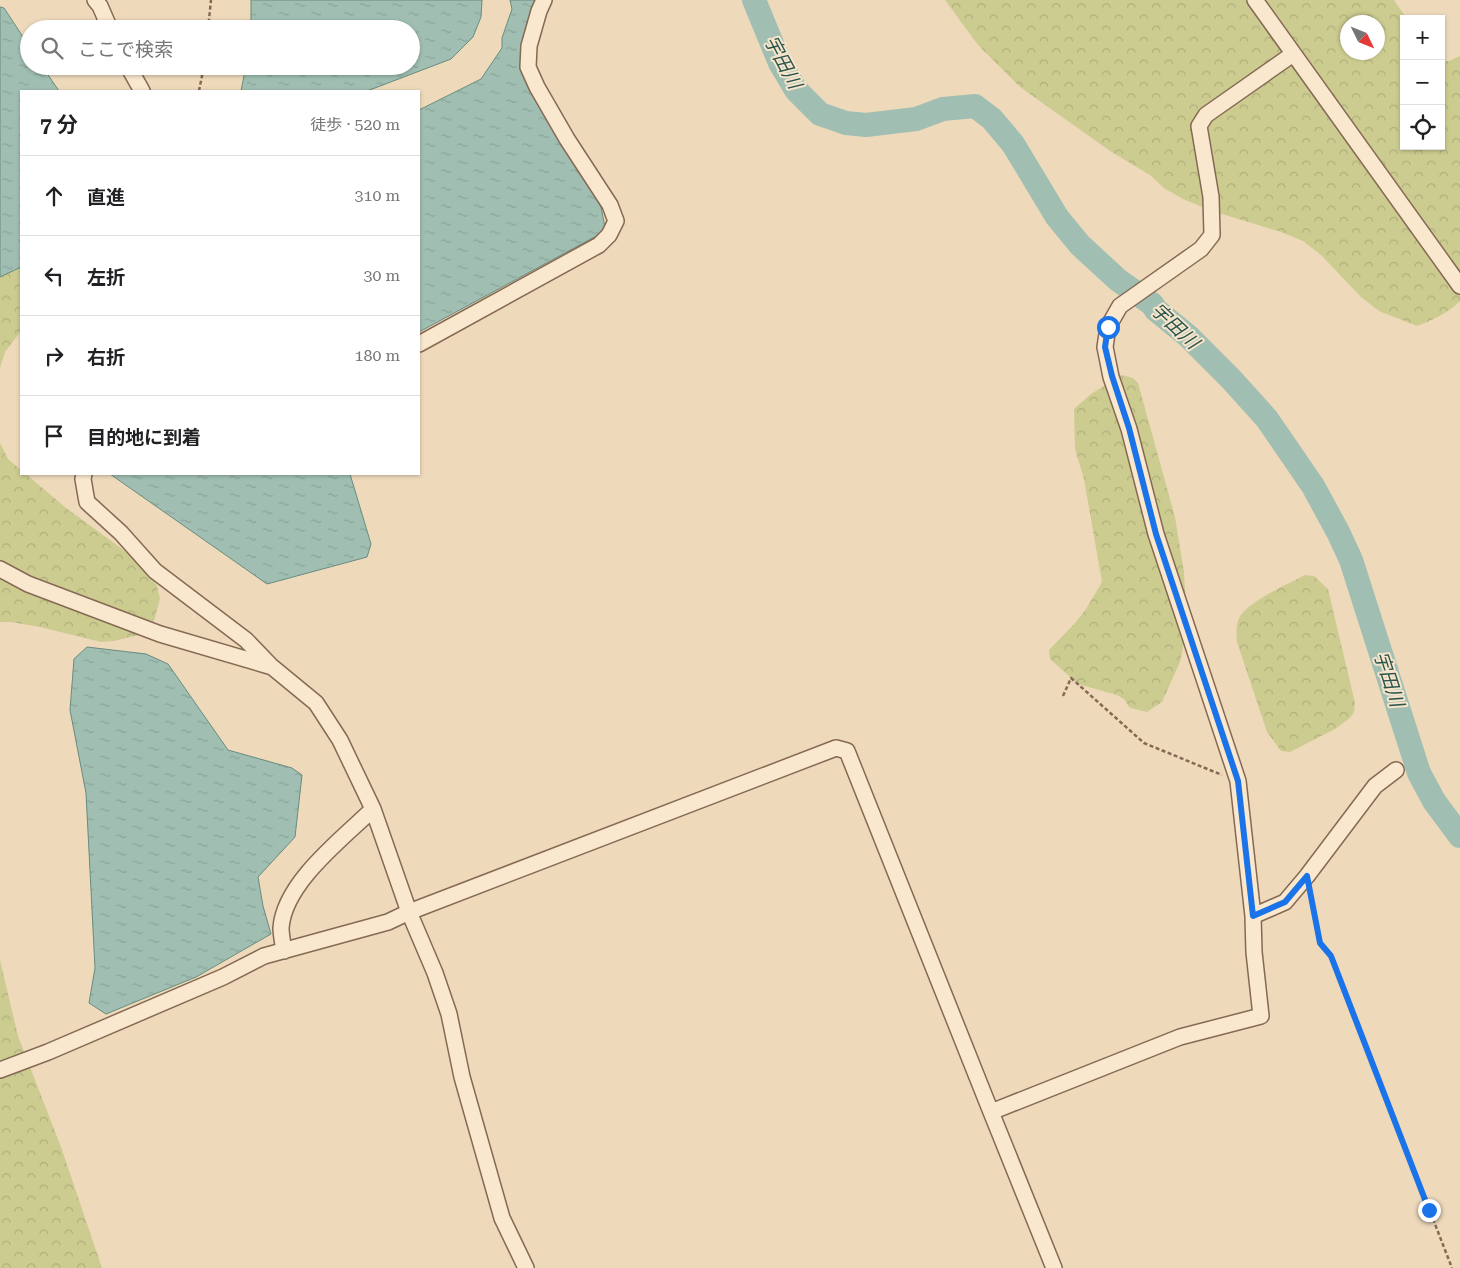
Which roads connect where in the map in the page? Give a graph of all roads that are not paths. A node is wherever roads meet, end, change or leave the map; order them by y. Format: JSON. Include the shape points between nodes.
{"nodes":[{"id":1,"x":95,"y":0,"type":"edge"},
{"id":2,"x":544,"y":0,"type":"edge"},
{"id":3,"x":1254,"y":0,"type":"edge"},
{"id":4,"x":106,"y":20,"type":"edge"},
{"id":5,"x":1293,"y":54,"type":"junction"},
{"id":6,"x":133,"y":75,"type":"edge"},
{"id":7,"x":141,"y":90,"type":"edge"},
{"id":8,"x":1460,"y":286,"type":"edge"},
{"id":9,"x":420,"y":343,"type":"edge"},
{"id":10,"x":84,"y":475,"type":"edge"},
{"id":11,"x":0,"y":569,"type":"edge"},
{"id":12,"x":271,"y":666,"type":"junction"},
{"id":13,"x":1396,"y":770,"type":"dead end"},
{"id":14,"x":373,"y":809,"type":"junction"},
{"id":15,"x":409,"y":912,"type":"junction"},
{"id":16,"x":1253,"y":916,"type":"junction"},
{"id":17,"x":284,"y":951,"type":"junction"},
{"id":18,"x":0,"y":1070,"type":"edge"},
{"id":19,"x":991,"y":1112,"type":"junction"},
{"id":20,"x":526,"y":1268,"type":"edge"},
{"id":21,"x":1054,"y":1268,"type":"edge"}],
"edges":[{"from":1,"to":4,"type":"street"},
{"from":2,"to":9,"type":"street","via":[[529,46],[528,67],[567,138],[610,205],[616,221],[599,245]]},
{"from":3,"to":5,"type":"street"},
{"from":5,"to":8,"type":"street"},
{"from":5,"to":16,"type":"street","via":[[1206,115],[1199,126],[1211,197],[1212,235],[1201,248],[1120,306],[1108,327],[1105,347],[1156,534],[1238,781]]},
{"from":6,"to":7,"type":"street"},
{"from":10,"to":12,"type":"street","via":[[87,502],[155,571],[246,640]]},
{"from":11,"to":12,"type":"street","via":[[28,584],[160,634]]},
{"from":12,"to":14,"type":"street","via":[[316,703],[340,740]]},
{"from":13,"to":16,"type":"street","via":[[1375,786],[1285,902]]},
{"from":14,"to":15,"type":"street"},
{"from":14,"to":17,"type":"street","via":[[306,873],[286,905],[281,928]]},
{"from":15,"to":17,"type":"street","via":[[388,922]]},
{"from":15,"to":19,"type":"street","via":[[836,748],[847,751]]},
{"from":15,"to":20,"type":"street","via":[[449,1014],[462,1077],[502,1218]]},
{"from":16,"to":19,"type":"street","via":[[1261,1016],[1180,1037]]},
{"from":17,"to":18,"type":"street","via":[[264,956],[188,992]]},
{"from":19,"to":21,"type":"street"}]}
